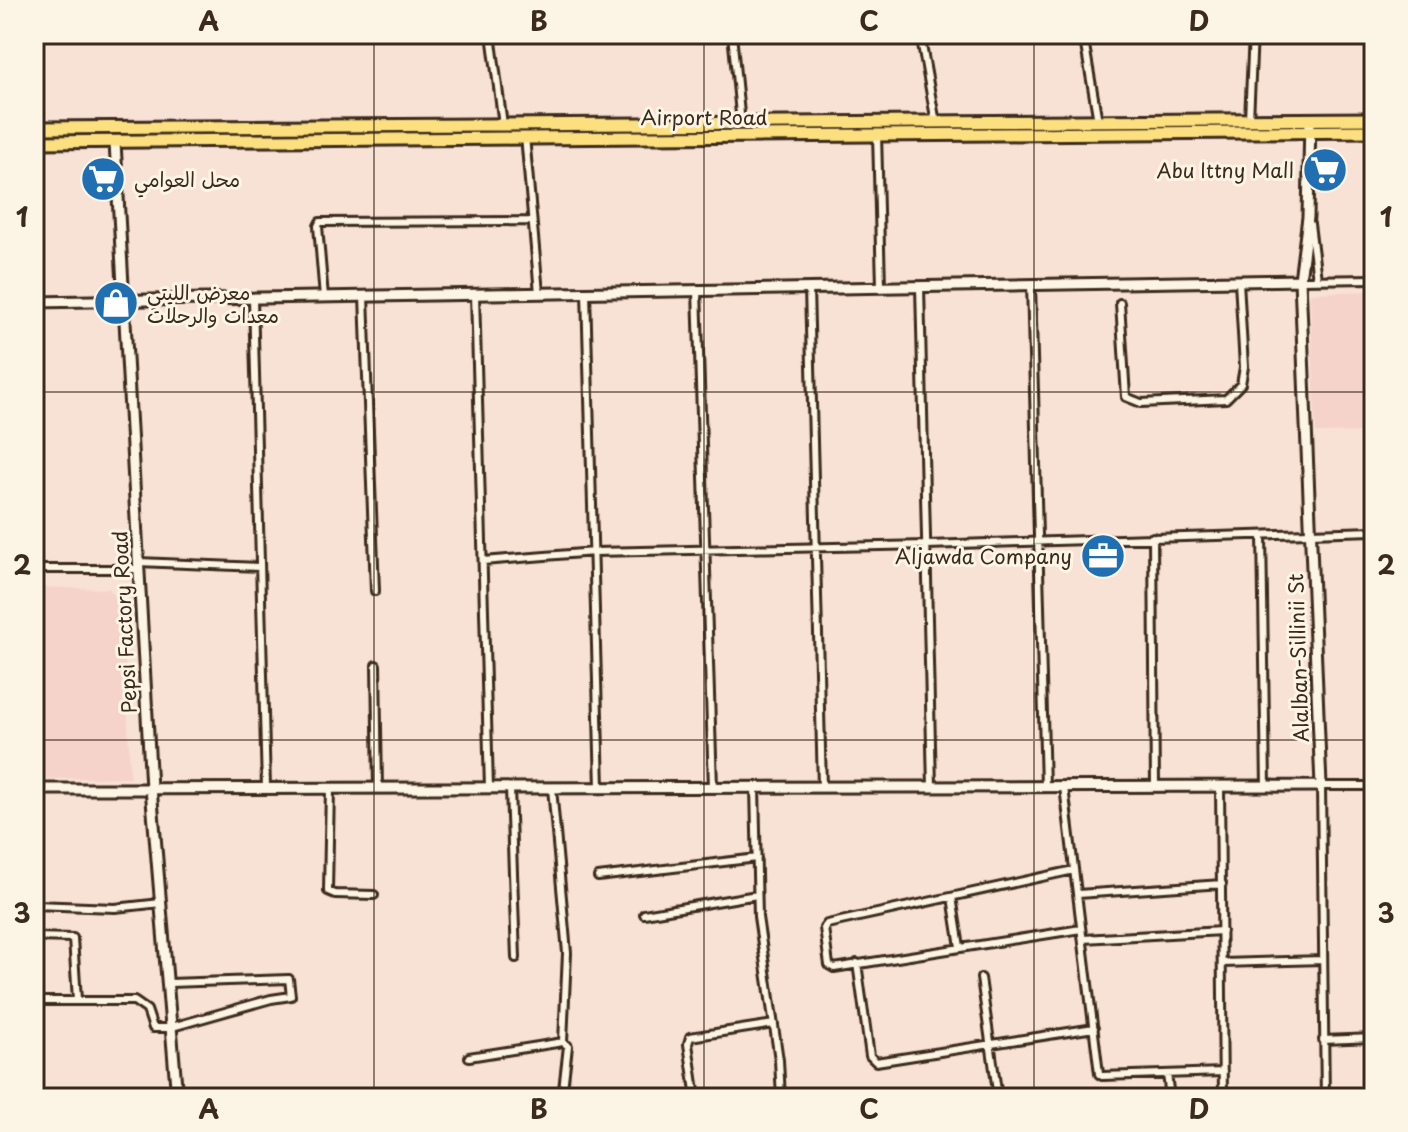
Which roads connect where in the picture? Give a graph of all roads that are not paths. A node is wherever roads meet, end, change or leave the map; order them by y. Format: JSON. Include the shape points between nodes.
{"nodes":[{"id":1,"x":491,"y":34,"type":"edge"},
{"id":2,"x":732,"y":34,"type":"edge"},
{"id":3,"x":920,"y":34,"type":"edge"},
{"id":4,"x":1083,"y":34,"type":"edge"},
{"id":5,"x":1253,"y":34,"type":"edge"},
{"id":6,"x":1372,"y":34,"type":"edge"},
{"id":7,"x":1249,"y":119,"type":"junction"},
{"id":8,"x":1098,"y":121,"type":"junction"},
{"id":9,"x":936,"y":123,"type":"junction"},
{"id":10,"x":1373,"y":123,"type":"edge"},
{"id":11,"x":741,"y":124,"type":"junction"},
{"id":12,"x":503,"y":125,"type":"junction"},
{"id":13,"x":1311,"y":125,"type":"junction"},
{"id":14,"x":409,"y":126,"type":"junction"},
{"id":15,"x":34,"y":128,"type":"edge"},
{"id":16,"x":806,"y":129,"type":"junction"},
{"id":17,"x":877,"y":134,"type":"junction"},
{"id":18,"x":525,"y":136,"type":"junction"},
{"id":19,"x":411,"y":139,"type":"junction"},
{"id":20,"x":34,"y":142,"type":"edge"},
{"id":21,"x":115,"y":142,"type":"junction"},
{"id":22,"x":1308,"y":217,"type":"junction"},
{"id":23,"x":532,"y":221,"type":"junction"},
{"id":24,"x":1317,"y":279,"type":"junction"},
{"id":25,"x":1374,"y":279,"type":"edge"},
{"id":26,"x":1300,"y":280,"type":"junction"},
{"id":27,"x":1239,"y":281,"type":"junction"},
{"id":28,"x":1031,"y":284,"type":"junction"},
{"id":29,"x":881,"y":286,"type":"junction"},
{"id":30,"x":920,"y":286,"type":"junction"},
{"id":31,"x":809,"y":288,"type":"junction"},
{"id":32,"x":697,"y":290,"type":"junction"},
{"id":33,"x":586,"y":292,"type":"junction"},
{"id":34,"x":539,"y":293,"type":"junction"},
{"id":35,"x":475,"y":294,"type":"junction"},
{"id":36,"x":364,"y":296,"type":"junction"},
{"id":37,"x":324,"y":297,"type":"junction"},
{"id":38,"x":253,"y":298,"type":"junction"},
{"id":39,"x":123,"y":300,"type":"junction"},
{"id":40,"x":34,"y":302,"type":"edge"},
{"id":41,"x":1120,"y":303,"type":"dead end"},
{"id":42,"x":1374,"y":531,"type":"edge"},
{"id":43,"x":1312,"y":533,"type":"junction"},
{"id":44,"x":1262,"y":535,"type":"junction"},
{"id":45,"x":1153,"y":537,"type":"junction"},
{"id":46,"x":1039,"y":542,"type":"junction"},
{"id":47,"x":927,"y":545,"type":"junction"},
{"id":48,"x":816,"y":548,"type":"junction"},
{"id":49,"x":705,"y":549,"type":"junction"},
{"id":50,"x":594,"y":552,"type":"junction"},
{"id":51,"x":483,"y":561,"type":"junction"},
{"id":52,"x":139,"y":565,"type":"junction"},
{"id":53,"x":260,"y":567,"type":"junction"},
{"id":54,"x":34,"y":569,"type":"edge"},
{"id":55,"x":375,"y":591,"type":"dead end"},
{"id":56,"x":376,"y":665,"type":"dead end"},
{"id":57,"x":1045,"y":786,"type":"junction"},
{"id":58,"x":1266,"y":786,"type":"junction"},
{"id":59,"x":1321,"y":786,"type":"junction"},
{"id":60,"x":1374,"y":786,"type":"edge"},
{"id":61,"x":600,"y":787,"type":"junction"},
{"id":62,"x":713,"y":787,"type":"junction"},
{"id":63,"x":755,"y":787,"type":"junction"},
{"id":64,"x":822,"y":787,"type":"junction"},
{"id":65,"x":932,"y":787,"type":"junction"},
{"id":66,"x":1064,"y":787,"type":"junction"},
{"id":67,"x":1155,"y":787,"type":"junction"},
{"id":68,"x":1220,"y":787,"type":"junction"},
{"id":69,"x":151,"y":788,"type":"junction"},
{"id":70,"x":266,"y":788,"type":"junction"},
{"id":71,"x":330,"y":788,"type":"junction"},
{"id":72,"x":378,"y":788,"type":"junction"},
{"id":73,"x":489,"y":788,"type":"junction"},
{"id":74,"x":510,"y":788,"type":"junction"},
{"id":75,"x":552,"y":788,"type":"junction"},
{"id":76,"x":34,"y":789,"type":"edge"},
{"id":77,"x":757,"y":858,"type":"junction"},
{"id":78,"x":1074,"y":870,"type":"junction"},
{"id":79,"x":598,"y":877,"type":"dead end"},
{"id":80,"x":1222,"y":884,"type":"junction"},
{"id":81,"x":1078,"y":894,"type":"junction"},
{"id":82,"x":374,"y":895,"type":"dead end"},
{"id":83,"x":757,"y":895,"type":"junction"},
{"id":84,"x":952,"y":897,"type":"junction"},
{"id":85,"x":161,"y":903,"type":"junction"},
{"id":86,"x":34,"y":905,"type":"edge"},
{"id":87,"x":644,"y":914,"type":"dead end"},
{"id":88,"x":1081,"y":929,"type":"junction"},
{"id":89,"x":1222,"y":931,"type":"junction"},
{"id":90,"x":34,"y":937,"type":"edge"},
{"id":91,"x":1083,"y":939,"type":"junction"},
{"id":92,"x":960,"y":947,"type":"junction"},
{"id":93,"x":516,"y":958,"type":"dead end"},
{"id":94,"x":1323,"y":960,"type":"junction"},
{"id":95,"x":857,"y":963,"type":"junction"},
{"id":96,"x":1223,"y":963,"type":"junction"},
{"id":97,"x":981,"y":978,"type":"dead end"},
{"id":98,"x":169,"y":983,"type":"junction"},
{"id":99,"x":77,"y":1000,"type":"junction"},
{"id":100,"x":34,"y":1001,"type":"edge"},
{"id":101,"x":774,"y":1024,"type":"junction"},
{"id":102,"x":172,"y":1028,"type":"junction"},
{"id":103,"x":1094,"y":1028,"type":"junction"},
{"id":104,"x":1374,"y":1038,"type":"edge"},
{"id":105,"x":1323,"y":1040,"type":"junction"},
{"id":106,"x":563,"y":1042,"type":"junction"},
{"id":107,"x":991,"y":1045,"type":"junction"},
{"id":108,"x":469,"y":1057,"type":"dead end"},
{"id":109,"x":1223,"y":1072,"type":"junction"},
{"id":110,"x":1167,"y":1074,"type":"junction"},
{"id":111,"x":177,"y":1098,"type":"edge"},
{"id":112,"x":562,"y":1098,"type":"edge"},
{"id":113,"x":696,"y":1098,"type":"edge"},
{"id":114,"x":781,"y":1098,"type":"edge"},
{"id":115,"x":998,"y":1098,"type":"edge"},
{"id":116,"x":1170,"y":1098,"type":"edge"},
{"id":117,"x":1223,"y":1098,"type":"edge"},
{"id":118,"x":1325,"y":1098,"type":"edge"}],
"edges":[{"from":1,"to":12,"type":"street"},
{"from":2,"to":11,"type":"street"},
{"from":3,"to":9,"type":"street"},
{"from":4,"to":8,"type":"street"},
{"from":5,"to":7,"type":"street"},
{"from":6,"to":10,"type":"street"},
{"from":7,"to":8,"type":"highway","name":"Airport Road"},
{"from":7,"to":13,"type":"highway","name":"Airport Road"},
{"from":8,"to":9,"type":"highway","name":"Airport Road"},
{"from":9,"to":16,"type":"highway","name":"Airport Road"},
{"from":10,"to":13,"type":"highway","name":"Airport Road"},
{"from":11,"to":12,"type":"highway","name":"Airport Road"},
{"from":11,"to":16,"type":"highway","name":"Airport Road"},
{"from":12,"to":14,"type":"highway","name":"Airport Road"},
{"from":13,"to":17,"type":"highway","name":"Airport Road"},
{"from":13,"to":22,"type":"street","name":"Alalban-Sillinii St"},
{"from":14,"to":15,"type":"highway","name":"Airport Road"},
{"from":14,"to":19,"type":"highway"},
{"from":16,"to":17,"type":"highway","name":"Airport Road"},
{"from":16,"to":18,"type":"highway","name":"Airport Road"},
{"from":17,"to":29,"type":"street"},
{"from":18,"to":19,"type":"highway","name":"Airport Road"},
{"from":18,"to":23,"type":"street"},
{"from":19,"to":21,"type":"highway","name":"Airport Road"},
{"from":20,"to":21,"type":"highway","name":"Airport Road"},
{"from":21,"to":39,"type":"street","name":"Pepsi Factory Road"},
{"from":22,"to":24,"type":"street","name":"Alalban-Sillinii St"},
{"from":22,"to":26,"type":"street","name":"Alalban-Sillinii St"},
{"from":23,"to":34,"type":"street"},
{"from":23,"to":37,"type":"street","via":[[320,222]]},
{"from":24,"to":25,"type":"street"},
{"from":24,"to":26,"type":"street"},
{"from":26,"to":27,"type":"street"},
{"from":26,"to":43,"type":"street","name":"Alalban-Sillinii St"},
{"from":27,"to":28,"type":"street"},
{"from":27,"to":41,"type":"street","via":[[1244,367],[1241,384],[1226,399],[1141,403],[1126,397]]},
{"from":28,"to":30,"type":"street"},
{"from":28,"to":46,"type":"street"},
{"from":29,"to":30,"type":"street"},
{"from":29,"to":31,"type":"street"},
{"from":30,"to":47,"type":"street"},
{"from":31,"to":32,"type":"street"},
{"from":31,"to":48,"type":"street"},
{"from":32,"to":33,"type":"street"},
{"from":32,"to":49,"type":"street"},
{"from":33,"to":34,"type":"street"},
{"from":33,"to":50,"type":"street"},
{"from":34,"to":35,"type":"street"},
{"from":35,"to":36,"type":"street"},
{"from":35,"to":51,"type":"street"},
{"from":36,"to":37,"type":"street"},
{"from":36,"to":55,"type":"street"},
{"from":37,"to":38,"type":"street"},
{"from":38,"to":39,"type":"street"},
{"from":38,"to":53,"type":"street"},
{"from":39,"to":40,"type":"street"},
{"from":39,"to":52,"type":"street","name":"Pepsi Factory Road"},
{"from":42,"to":43,"type":"street"},
{"from":43,"to":44,"type":"street"},
{"from":43,"to":59,"type":"street","name":"Alalban-Sillinii St"},
{"from":44,"to":45,"type":"street"},
{"from":44,"to":58,"type":"street"},
{"from":45,"to":46,"type":"street"},
{"from":45,"to":67,"type":"street"},
{"from":46,"to":47,"type":"street"},
{"from":46,"to":57,"type":"street"},
{"from":47,"to":48,"type":"street"},
{"from":47,"to":65,"type":"street"},
{"from":48,"to":49,"type":"street"},
{"from":48,"to":64,"type":"street"},
{"from":49,"to":50,"type":"street"},
{"from":49,"to":62,"type":"street"},
{"from":50,"to":51,"type":"street"},
{"from":50,"to":61,"type":"street"},
{"from":51,"to":73,"type":"street"},
{"from":52,"to":53,"type":"street"},
{"from":52,"to":54,"type":"street"},
{"from":52,"to":69,"type":"street","name":"Pepsi Factory Road"},
{"from":53,"to":70,"type":"street"},
{"from":56,"to":72,"type":"street"},
{"from":57,"to":65,"type":"street"},
{"from":57,"to":66,"type":"street"},
{"from":58,"to":59,"type":"street"},
{"from":58,"to":68,"type":"street"},
{"from":59,"to":60,"type":"street"},
{"from":59,"to":94,"type":"street","name":"Alalban-Sillinii St"},
{"from":61,"to":62,"type":"street"},
{"from":61,"to":75,"type":"street"},
{"from":62,"to":63,"type":"street"},
{"from":63,"to":64,"type":"street"},
{"from":63,"to":77,"type":"street"},
{"from":64,"to":65,"type":"street"},
{"from":66,"to":67,"type":"street"},
{"from":66,"to":78,"type":"street"},
{"from":67,"to":68,"type":"street"},
{"from":68,"to":80,"type":"street"},
{"from":69,"to":70,"type":"street"},
{"from":69,"to":76,"type":"street"},
{"from":69,"to":85,"type":"street","name":"Pepsi Factory Road"},
{"from":70,"to":71,"type":"street"},
{"from":71,"to":72,"type":"street"},
{"from":71,"to":82,"type":"street","via":[[328,891]]},
{"from":72,"to":73,"type":"street"},
{"from":73,"to":74,"type":"street"},
{"from":74,"to":75,"type":"street"},
{"from":74,"to":93,"type":"street"},
{"from":75,"to":106,"type":"street","via":[[567,944]]},
{"from":77,"to":79,"type":"street"},
{"from":77,"to":83,"type":"street"},
{"from":78,"to":81,"type":"street"},
{"from":78,"to":84,"type":"street"},
{"from":80,"to":81,"type":"street"},
{"from":80,"to":89,"type":"street"},
{"from":81,"to":88,"type":"street"},
{"from":83,"to":87,"type":"street"},
{"from":83,"to":101,"type":"street"},
{"from":84,"to":92,"type":"street"},
{"from":84,"to":95,"type":"street","via":[[825,924],[831,967]]},
{"from":85,"to":86,"type":"street","via":[[115,908]]},
{"from":85,"to":98,"type":"street","name":"Pepsi Factory Road"},
{"from":88,"to":91,"type":"street"},
{"from":88,"to":92,"type":"street"},
{"from":89,"to":91,"type":"street"},
{"from":89,"to":96,"type":"street"},
{"from":90,"to":99,"type":"street","via":[[73,938]]},
{"from":91,"to":103,"type":"street"},
{"from":92,"to":95,"type":"street"},
{"from":94,"to":96,"type":"street"},
{"from":94,"to":105,"type":"street","name":"Alalban-Sillinii St"},
{"from":95,"to":107,"type":"street","via":[[872,1059]]},
{"from":96,"to":109,"type":"street"},
{"from":97,"to":107,"type":"street"},
{"from":98,"to":102,"type":"street","name":"Pepsi Factory Road"},
{"from":98,"to":102,"type":"street","via":[[289,979],[291,996]]},
{"from":99,"to":100,"type":"street"},
{"from":99,"to":102,"type":"street","via":[[134,1001],[147,1010],[153,1028]]},
{"from":101,"to":113,"type":"street","via":[[690,1037]]},
{"from":101,"to":114,"type":"street"},
{"from":102,"to":111,"type":"street","name":"Pepsi Factory Road"},
{"from":103,"to":107,"type":"street"},
{"from":103,"to":110,"type":"street","via":[[1100,1075]]},
{"from":104,"to":105,"type":"street"},
{"from":105,"to":118,"type":"street","name":"Alalban-Sillinii St"},
{"from":106,"to":108,"type":"street"},
{"from":106,"to":112,"type":"street","via":[[568,1046]]},
{"from":107,"to":115,"type":"street"},
{"from":109,"to":110,"type":"street"},
{"from":109,"to":117,"type":"street"},
{"from":110,"to":116,"type":"street"}]}
